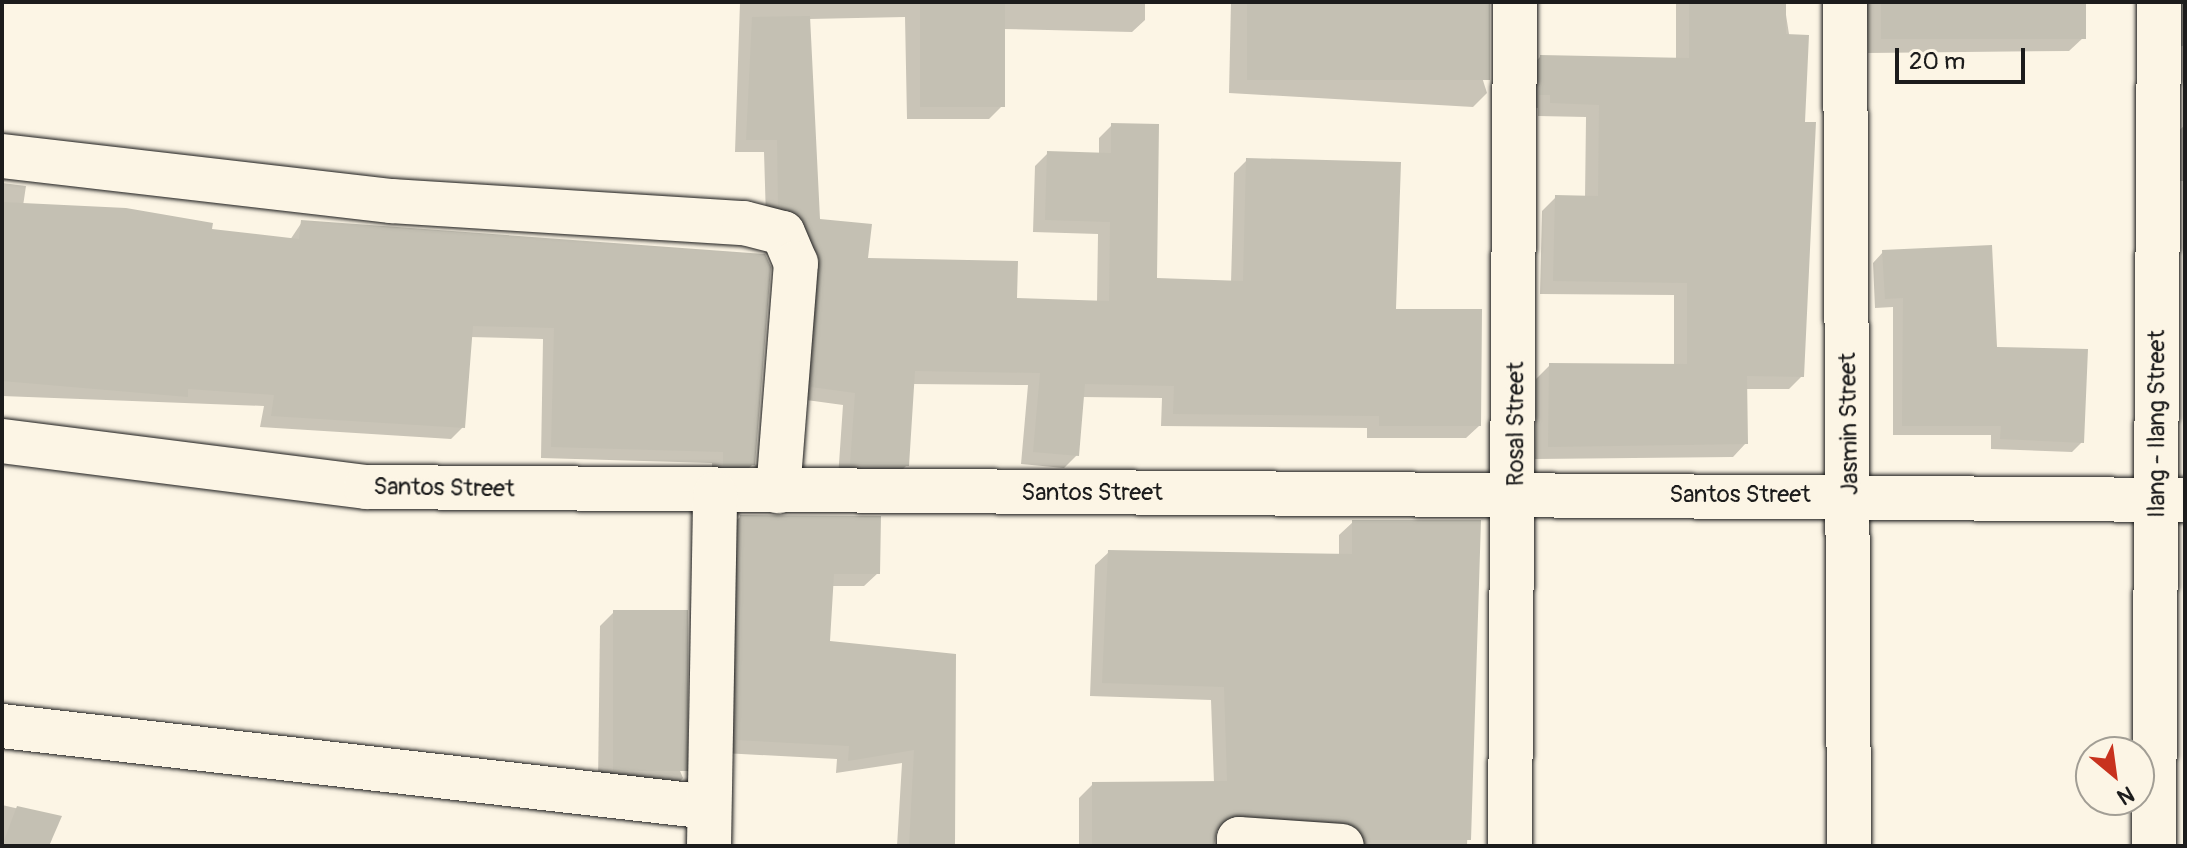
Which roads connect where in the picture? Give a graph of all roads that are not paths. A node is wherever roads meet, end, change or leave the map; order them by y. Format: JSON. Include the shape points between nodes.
{"nodes":[{"id":1,"x":1515,"y":2,"type":"edge"},
{"id":2,"x":1845,"y":2,"type":"edge"},
{"id":3,"x":2159,"y":2,"type":"edge"},
{"id":4,"x":2,"y":156,"type":"edge"},
{"id":5,"x":2,"y":441,"type":"edge"},
{"id":6,"x":778,"y":491,"type":"junction"},
{"id":7,"x":715,"y":494,"type":"junction"},
{"id":8,"x":1516,"y":495,"type":"junction"},
{"id":9,"x":1850,"y":495,"type":"junction"},
{"id":10,"x":2171,"y":500,"type":"edge"},
{"id":11,"x":2,"y":726,"type":"edge"},
{"id":12,"x":708,"y":826,"type":"edge"},
{"id":13,"x":1239,"y":846,"type":"edge"},
{"id":14,"x":1342,"y":846,"type":"edge"},
{"id":15,"x":1510,"y":846,"type":"edge"},
{"id":16,"x":1849,"y":846,"type":"edge"},
{"id":17,"x":2154,"y":846,"type":"edge"}],
"edges":[{"from":1,"to":8,"type":"street","name":"Rosal Street"},
{"from":2,"to":9,"type":"street","name":"Jasmin Street"},
{"from":3,"to":10,"type":"street","name":"Ilang - Ilang Street"},
{"from":4,"to":6,"type":"street","via":[[391,201],[744,223],[783,233],[796,263]]},
{"from":5,"to":7,"type":"street","name":"Santos Street","via":[[366,487]]},
{"from":6,"to":7,"type":"street","name":"Santos Street"},
{"from":6,"to":8,"type":"street","name":"Santos Street"},
{"from":7,"to":12,"type":"street"},
{"from":8,"to":9,"type":"street","name":"Santos Street"},
{"from":8,"to":15,"type":"street","name":"Rosal Street"},
{"from":9,"to":10,"type":"street","name":"Santos Street"},
{"from":9,"to":16,"type":"street","name":"Jasmin Street"},
{"from":10,"to":17,"type":"street","name":"Ilang - Ilang Street"},
{"from":11,"to":12,"type":"street"},
{"from":13,"to":14,"type":"street","via":[[1239,839]]}]}
